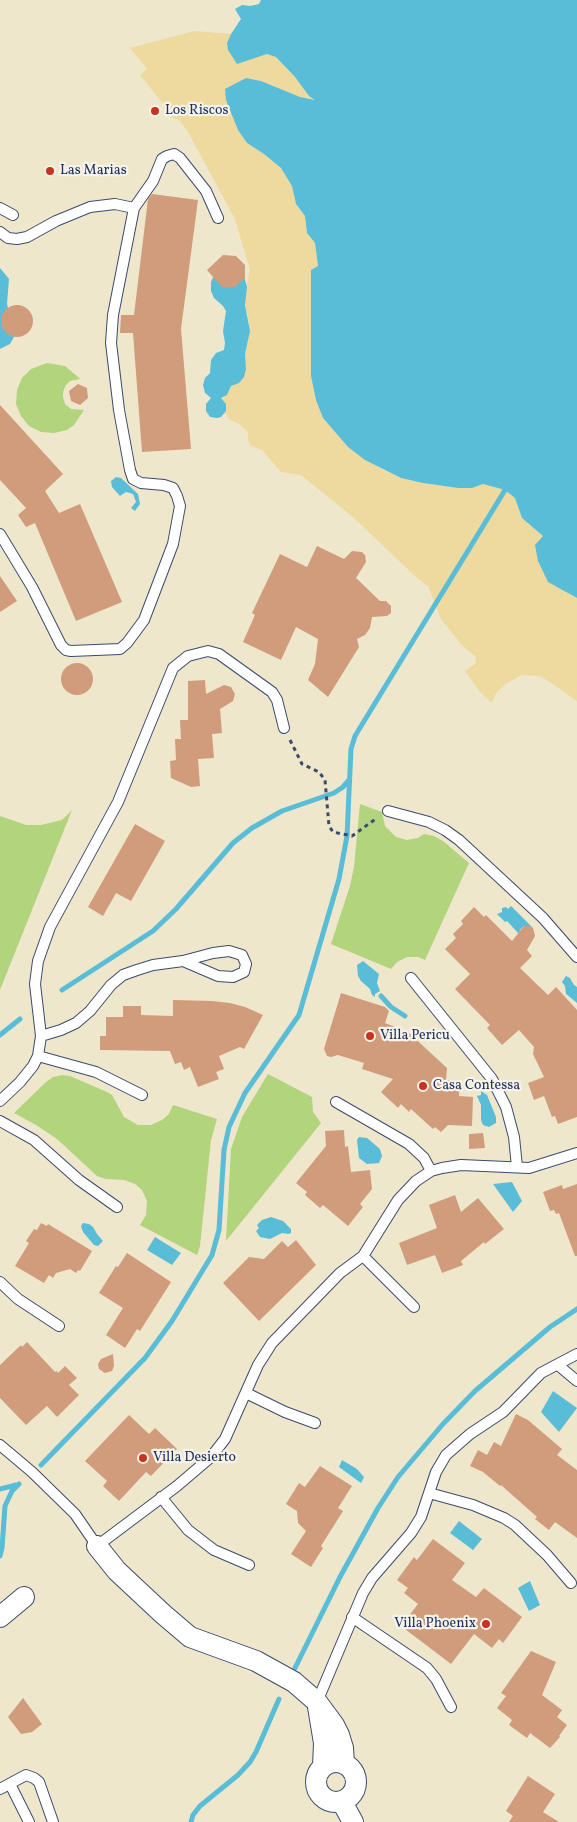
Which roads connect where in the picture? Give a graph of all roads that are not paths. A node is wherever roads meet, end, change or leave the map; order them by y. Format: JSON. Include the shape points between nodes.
{"nodes":[{"id":1,"x":0,"y":208,"type":"edge"},
{"id":2,"x":134,"y":208,"type":"junction"},
{"id":3,"x":13,"y":215,"type":"dead end"},
{"id":4,"x":218,"y":218,"type":"dead end"},
{"id":5,"x":0,"y":232,"type":"edge"},
{"id":6,"x":0,"y":534,"type":"edge"},
{"id":7,"x":284,"y":728,"type":"road end"},
{"id":8,"x":388,"y":812,"type":"road end"},
{"id":9,"x":577,"y":957,"type":"edge"},
{"id":10,"x":183,"y":961,"type":"junction"},
{"id":11,"x":411,"y":978,"type":"dead end"},
{"id":12,"x":41,"y":1036,"type":"junction"},
{"id":13,"x":38,"y":1056,"type":"junction"},
{"id":14,"x":142,"y":1096,"type":"dead end"},
{"id":15,"x":0,"y":1101,"type":"edge"},
{"id":16,"x":336,"y":1102,"type":"dead end"},
{"id":17,"x":0,"y":1121,"type":"edge"},
{"id":18,"x":577,"y":1154,"type":"edge"},
{"id":19,"x":517,"y":1167,"type":"junction"},
{"id":20,"x":431,"y":1171,"type":"junction"},
{"id":21,"x":117,"y":1207,"type":"dead end"},
{"id":22,"x":363,"y":1256,"type":"junction"},
{"id":23,"x":0,"y":1282,"type":"edge"},
{"id":24,"x":414,"y":1307,"type":"dead end"},
{"id":25,"x":59,"y":1326,"type":"dead end"},
{"id":26,"x":577,"y":1354,"type":"edge"},
{"id":27,"x":558,"y":1364,"type":"junction"},
{"id":28,"x":577,"y":1381,"type":"edge"},
{"id":29,"x":246,"y":1393,"type":"junction"},
{"id":30,"x":315,"y":1423,"type":"dead end"},
{"id":31,"x":0,"y":1445,"type":"edge"},
{"id":32,"x":429,"y":1493,"type":"junction"},
{"id":33,"x":162,"y":1497,"type":"junction"},
{"id":34,"x":97,"y":1546,"type":"junction"},
{"id":35,"x":249,"y":1565,"type":"dead end"},
{"id":36,"x":571,"y":1583,"type":"dead end"},
{"id":37,"x":24,"y":1598,"type":"dead end"},
{"id":38,"x":0,"y":1617,"type":"edge"},
{"id":39,"x":352,"y":1617,"type":"junction"},
{"id":40,"x":317,"y":1702,"type":"junction"},
{"id":41,"x":451,"y":1707,"type":"dead end"},
{"id":42,"x":344,"y":1764,"type":"junction"},
{"id":43,"x":323,"y":1767,"type":"junction"},
{"id":44,"x":10,"y":1784,"type":"junction"},
{"id":45,"x":0,"y":1789,"type":"edge"},
{"id":46,"x":342,"y":1802,"type":"junction"},
{"id":47,"x":29,"y":1822,"type":"edge"},
{"id":48,"x":53,"y":1822,"type":"edge"},
{"id":49,"x":353,"y":1822,"type":"edge"}],
"edges":[{"from":1,"to":3,"type":"lane"},
{"from":2,"to":4,"type":"lane","via":[[153,181],[162,159],[174,154],[206,190]]},
{"from":2,"to":5,"type":"lane","via":[[115,204],[90,207],[17,239],[8,238]]},
{"from":2,"to":6,"type":"lane","via":[[113,315],[112,343],[119,410],[133,479],[172,488],[180,506],[173,544],[144,620],[120,649],[66,650]]},
{"from":7,"to":12,"type":"lane","via":[[272,692],[219,654],[208,652],[188,656],[173,668],[118,802],[50,927],[38,961],[35,984]]},
{"from":8,"to":9,"type":"lane","via":[[429,822],[459,840],[538,914]]},
{"from":10,"to":10,"type":"lane","via":[[218,976],[244,972],[246,964],[242,955],[229,951],[212,952]]},
{"from":10,"to":12,"type":"lane","via":[[153,965],[123,976],[110,985],[76,1023]]},
{"from":11,"to":19,"type":"lane","via":[[492,1079],[506,1107]]},
{"from":12,"to":13,"type":"lane"},
{"from":13,"to":14,"type":"lane","via":[[96,1072]]},
{"from":13,"to":15,"type":"lane","via":[[20,1082]]},
{"from":16,"to":20,"type":"lane","via":[[409,1144],[424,1158]]},
{"from":17,"to":21,"type":"lane","via":[[34,1140],[79,1180]]},
{"from":18,"to":19,"type":"lane","via":[[535,1167]]},
{"from":19,"to":20,"type":"lane","via":[[461,1165]]},
{"from":20,"to":22,"type":"lane","via":[[398,1200]]},
{"from":22,"to":24,"type":"lane"},
{"from":22,"to":29,"type":"lane","via":[[340,1273],[272,1343],[258,1364]]},
{"from":23,"to":25,"type":"lane","via":[[18,1299]]},
{"from":26,"to":27,"type":"lane"},
{"from":27,"to":28,"type":"lane"},
{"from":27,"to":32,"type":"lane","via":[[541,1373],[503,1412],[446,1455]]},
{"from":29,"to":30,"type":"lane"},
{"from":29,"to":33,"type":"lane","via":[[225,1439],[211,1457]]},
{"from":31,"to":34,"type":"lane","via":[[75,1514]]},
{"from":32,"to":36,"type":"lane","via":[[473,1505],[504,1518],[547,1555]]},
{"from":32,"to":39,"type":"lane","via":[[411,1534],[372,1578]]},
{"from":33,"to":34,"type":"lane"},
{"from":33,"to":35,"type":"lane","via":[[188,1530],[214,1550]]},
{"from":34,"to":40,"type":"street","via":[[117,1571],[190,1637],[276,1671]]},
{"from":37,"to":38,"type":"street"},
{"from":39,"to":40,"type":"lane"},
{"from":39,"to":41,"type":"lane","via":[[427,1668]]},
{"from":40,"to":42,"type":"street","via":[[339,1735]]},
{"from":40,"to":43,"type":"street","via":[[324,1743]]},
{"from":42,"to":43,"type":"street","via":[[331,1763]]},
{"from":42,"to":46,"type":"street","via":[[356,1780],[353,1793]]},
{"from":43,"to":46,"type":"street","via":[[316,1780],[318,1793],[329,1802]]},
{"from":44,"to":45,"type":"lane"},
{"from":44,"to":47,"type":"lane"},
{"from":44,"to":48,"type":"lane","via":[[26,1775],[39,1782]]},
{"from":46,"to":49,"type":"street"}]}
